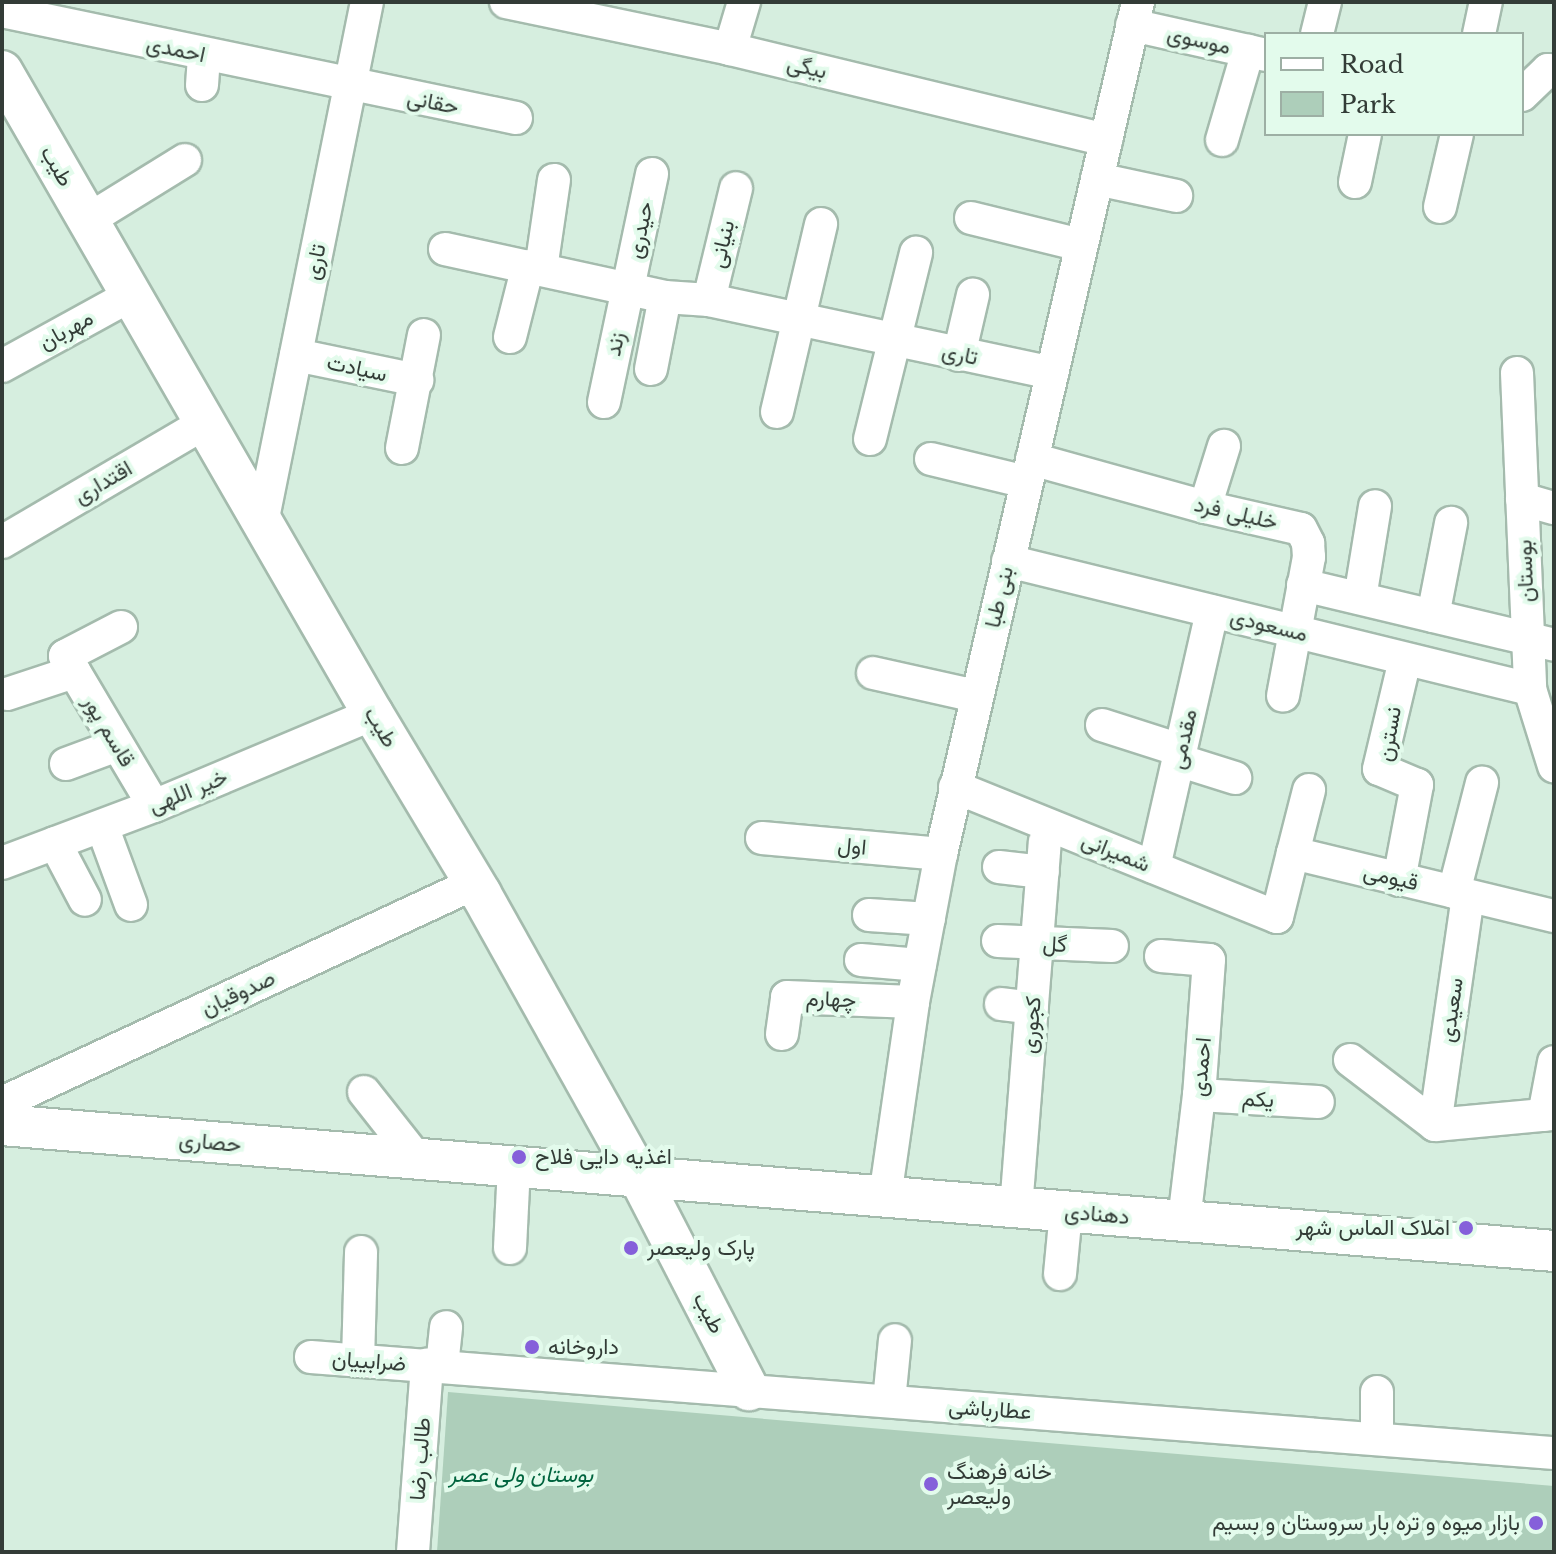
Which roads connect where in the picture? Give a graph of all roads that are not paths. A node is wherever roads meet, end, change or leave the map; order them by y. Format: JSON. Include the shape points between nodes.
{"nodes":[{"id":1,"x":367,"y":2,"type":"edge"},
{"id":2,"x":506,"y":2,"type":"edge"},
{"id":3,"x":744,"y":2,"type":"edge"},
{"id":4,"x":1325,"y":2,"type":"edge"},
{"id":5,"x":1486,"y":2,"type":"edge"},
{"id":6,"x":2,"y":11,"type":"edge"},
{"id":7,"x":1135,"y":13,"type":"edge"},
{"id":8,"x":1318,"y":32,"type":"edge"},
{"id":9,"x":1479,"y":32,"type":"edge"},
{"id":10,"x":730,"y":49,"type":"junction"},
{"id":11,"x":1257,"y":53,"type":"edge"},
{"id":12,"x":2,"y":71,"type":"edge"},
{"id":13,"x":1554,"y":71,"type":"edge"},
{"id":14,"x":350,"y":86,"type":"junction"},
{"id":15,"x":1524,"y":93,"type":"edge"},
{"id":16,"x":516,"y":118,"type":"dead end"},
{"id":17,"x":1365,"y":136,"type":"edge"},
{"id":18,"x":1457,"y":136,"type":"edge"},
{"id":19,"x":1106,"y":140,"type":"junction"},
{"id":20,"x":1222,"y":140,"type":"dead end"},
{"id":21,"x":185,"y":160,"type":"dead end"},
{"id":22,"x":652,"y":174,"type":"dead end"},
{"id":23,"x":1097,"y":179,"type":"junction"},
{"id":24,"x":554,"y":180,"type":"dead end"},
{"id":25,"x":1355,"y":182,"type":"dead end"},
{"id":26,"x":736,"y":188,"type":"dead end"},
{"id":27,"x":1176,"y":196,"type":"dead end"},
{"id":28,"x":1440,"y":207,"type":"dead end"},
{"id":29,"x":971,"y":218,"type":"dead end"},
{"id":30,"x":88,"y":220,"type":"junction"},
{"id":31,"x":821,"y":224,"type":"dead end"},
{"id":32,"x":1081,"y":245,"type":"junction"},
{"id":33,"x":445,"y":249,"type":"dead end"},
{"id":34,"x":916,"y":253,"type":"dead end"},
{"id":35,"x":534,"y":267,"type":"junction"},
{"id":36,"x":627,"y":286,"type":"junction"},
{"id":37,"x":131,"y":295,"type":"junction"},
{"id":38,"x":973,"y":295,"type":"dead end"},
{"id":39,"x":665,"y":297,"type":"junction"},
{"id":40,"x":709,"y":300,"type":"junction"},
{"id":41,"x":800,"y":319,"type":"junction"},
{"id":42,"x":424,"y":335,"type":"dead end"},
{"id":43,"x":510,"y":337,"type":"dead end"},
{"id":44,"x":893,"y":339,"type":"junction"},
{"id":45,"x":296,"y":355,"type":"junction"},
{"id":46,"x":959,"y":355,"type":"junction"},
{"id":47,"x":2,"y":366,"type":"edge"},
{"id":48,"x":651,"y":369,"type":"dead end"},
{"id":49,"x":1052,"y":373,"type":"junction"},
{"id":50,"x":1517,"y":373,"type":"dead end"},
{"id":51,"x":417,"y":380,"type":"junction"},
{"id":52,"x":604,"y":402,"type":"dead end"},
{"id":53,"x":777,"y":412,"type":"dead end"},
{"id":54,"x":205,"y":423,"type":"junction"},
{"id":55,"x":870,"y":439,"type":"dead end"},
{"id":56,"x":1224,"y":446,"type":"dead end"},
{"id":57,"x":402,"y":448,"type":"dead end"},
{"id":58,"x":931,"y":459,"type":"dead end"},
{"id":59,"x":1029,"y":470,"type":"junction"},
{"id":60,"x":1522,"y":499,"type":"junction"},
{"id":61,"x":1375,"y":506,"type":"dead end"},
{"id":62,"x":1205,"y":507,"type":"junction"},
{"id":63,"x":1554,"y":508,"type":"edge"},
{"id":64,"x":262,"y":523,"type":"junction"},
{"id":65,"x":1451,"y":523,"type":"dead end"},
{"id":66,"x":2,"y":542,"type":"edge"},
{"id":67,"x":1008,"y":561,"type":"junction"},
{"id":68,"x":1303,"y":585,"type":"junction"},
{"id":69,"x":1360,"y":598,"type":"junction"},
{"id":70,"x":1212,"y":612,"type":"junction"},
{"id":71,"x":1433,"y":616,"type":"junction"},
{"id":72,"x":121,"y":627,"type":"dead end"},
{"id":73,"x":1293,"y":630,"type":"junction"},
{"id":74,"x":1541,"y":641,"type":"edge"},
{"id":75,"x":1405,"y":660,"type":"junction"},
{"id":76,"x":69,"y":664,"type":"junction"},
{"id":77,"x":873,"y":673,"type":"dead end"},
{"id":78,"x":1530,"y":689,"type":"junction"},
{"id":79,"x":7,"y":694,"type":"dead end"},
{"id":80,"x":976,"y":696,"type":"junction"},
{"id":81,"x":1283,"y":696,"type":"dead end"},
{"id":82,"x":373,"y":714,"type":"junction"},
{"id":83,"x":1102,"y":725,"type":"dead end"},
{"id":84,"x":1547,"y":733,"type":"edge"},
{"id":85,"x":117,"y":745,"type":"junction"},
{"id":86,"x":1179,"y":755,"type":"junction"},
{"id":87,"x":66,"y":764,"type":"dead end"},
{"id":88,"x":1554,"y":766,"type":"edge"},
{"id":89,"x":1235,"y":778,"type":"dead end"},
{"id":90,"x":1482,"y":783,"type":"dead end"},
{"id":91,"x":955,"y":787,"type":"junction"},
{"id":92,"x":1309,"y":790,"type":"dead end"},
{"id":93,"x":154,"y":806,"type":"junction"},
{"id":94,"x":102,"y":826,"type":"junction"},
{"id":95,"x":762,"y":838,"type":"dead end"},
{"id":96,"x":55,"y":843,"type":"junction"},
{"id":97,"x":1293,"y":853,"type":"junction"},
{"id":98,"x":941,"y":854,"type":"junction"},
{"id":99,"x":2,"y":863,"type":"edge"},
{"id":100,"x":999,"y":867,"type":"dead end"},
{"id":101,"x":1154,"y":867,"type":"junction"},
{"id":102,"x":1399,"y":880,"type":"junction"},
{"id":103,"x":475,"y":883,"type":"junction"},
{"id":104,"x":1461,"y":894,"type":"junction"},
{"id":105,"x":85,"y":900,"type":"dead end"},
{"id":106,"x":131,"y":905,"type":"dead end"},
{"id":107,"x":869,"y":915,"type":"dead end"},
{"id":108,"x":1554,"y":916,"type":"edge"},
{"id":109,"x":929,"y":919,"type":"junction"},
{"id":110,"x":998,"y":941,"type":"dead end"},
{"id":111,"x":1037,"y":943,"type":"junction"},
{"id":112,"x":1112,"y":946,"type":"dead end"},
{"id":113,"x":1161,"y":956,"type":"dead end"},
{"id":114,"x":861,"y":960,"type":"dead end"},
{"id":115,"x":920,"y":965,"type":"junction"},
{"id":116,"x":913,"y":1002,"type":"junction"},
{"id":117,"x":782,"y":1034,"type":"dead end"},
{"id":118,"x":1350,"y":1060,"type":"dead end"},
{"id":119,"x":1554,"y":1062,"type":"edge"},
{"id":120,"x":364,"y":1092,"type":"dead end"},
{"id":121,"x":1199,"y":1095,"type":"junction"},
{"id":122,"x":1318,"y":1102,"type":"dead end"},
{"id":123,"x":2,"y":1103,"type":"edge"},
{"id":124,"x":1549,"y":1114,"type":"edge"},
{"id":125,"x":2,"y":1125,"type":"edge"},
{"id":126,"x":1435,"y":1125,"type":"junction"},
{"id":127,"x":417,"y":1159,"type":"junction"},
{"id":128,"x":514,"y":1167,"type":"junction"},
{"id":129,"x":639,"y":1177,"type":"junction"},
{"id":130,"x":885,"y":1197,"type":"junction"},
{"id":131,"x":1016,"y":1208,"type":"junction"},
{"id":132,"x":1066,"y":1212,"type":"junction"},
{"id":133,"x":1184,"y":1221,"type":"junction"},
{"id":134,"x":510,"y":1248,"type":"dead end"},
{"id":135,"x":1554,"y":1251,"type":"edge"},
{"id":136,"x":361,"y":1252,"type":"dead end"},
{"id":137,"x":1060,"y":1274,"type":"dead end"},
{"id":138,"x":446,"y":1327,"type":"dead end"},
{"id":139,"x":895,"y":1340,"type":"dead end"},
{"id":140,"x":311,"y":1357,"type":"dead end"},
{"id":141,"x":358,"y":1361,"type":"junction"},
{"id":142,"x":434,"y":1366,"type":"junction"},
{"id":143,"x":749,"y":1390,"type":"junction"},
{"id":144,"x":1377,"y":1392,"type":"dead end"},
{"id":145,"x":889,"y":1401,"type":"junction"},
{"id":146,"x":1377,"y":1439,"type":"junction"},
{"id":147,"x":1554,"y":1453,"type":"edge"},
{"id":148,"x":413,"y":1552,"type":"edge"}],
"edges":[{"from":1,"to":14,"type":"street","name":"تاری"},
{"from":2,"to":10,"type":"street","name":"بیگی"},
{"from":3,"to":10,"type":"street"},
{"from":4,"to":8,"type":"street"},
{"from":5,"to":9,"type":"street"},
{"from":6,"to":14,"type":"street","name":"احمدی","via":[[203,70]]},
{"from":7,"to":11,"type":"street","name":"موسوی"},
{"from":7,"to":19,"type":"street","name":"بنی طبا"},
{"from":10,"to":19,"type":"street","name":"بیگی"},
{"from":11,"to":20,"type":"street"},
{"from":12,"to":30,"type":"main road","name":"طیب"},
{"from":13,"to":15,"type":"street","via":[[1548,70]]},
{"from":14,"to":16,"type":"street","name":"حقانی"},
{"from":14,"to":45,"type":"street","name":"تاری"},
{"from":17,"to":25,"type":"street"},
{"from":18,"to":28,"type":"street"},
{"from":19,"to":23,"type":"street","name":"بنی طبا"},
{"from":21,"to":30,"type":"street"},
{"from":22,"to":36,"type":"street","name":"حیدری"},
{"from":23,"to":27,"type":"street"},
{"from":23,"to":32,"type":"street","name":"بنی طبا"},
{"from":24,"to":35,"type":"street"},
{"from":26,"to":40,"type":"street","name":"بنیانی"},
{"from":29,"to":32,"type":"street"},
{"from":30,"to":37,"type":"main road","name":"طیب"},
{"from":31,"to":41,"type":"street"},
{"from":32,"to":49,"type":"street","name":"بنی طبا"},
{"from":33,"to":35,"type":"street","name":"تاری"},
{"from":34,"to":44,"type":"street"},
{"from":35,"to":36,"type":"street","name":"تاری"},
{"from":35,"to":43,"type":"street"},
{"from":36,"to":39,"type":"street","name":"تاری"},
{"from":36,"to":52,"type":"street","name":"زند"},
{"from":37,"to":47,"type":"street","name":"مهربان"},
{"from":37,"to":54,"type":"main road","name":"طیب"},
{"from":38,"to":46,"type":"street"},
{"from":39,"to":40,"type":"street","name":"تاری"},
{"from":39,"to":48,"type":"street"},
{"from":40,"to":41,"type":"street","name":"تاری"},
{"from":41,"to":44,"type":"street","name":"تاری"},
{"from":41,"to":53,"type":"street"},
{"from":42,"to":51,"type":"street"},
{"from":44,"to":46,"type":"street","name":"تاری"},
{"from":44,"to":55,"type":"street"},
{"from":45,"to":51,"type":"street","name":"سیادت"},
{"from":45,"to":64,"type":"street","name":"تاری"},
{"from":46,"to":49,"type":"street","name":"تاری"},
{"from":49,"to":59,"type":"street","name":"بنی طبا"},
{"from":50,"to":60,"type":"street","name":"بوستان"},
{"from":51,"to":57,"type":"street"},
{"from":54,"to":64,"type":"main road","name":"طیب"},
{"from":54,"to":66,"type":"street","name":"اقتداری"},
{"from":56,"to":62,"type":"street"},
{"from":58,"to":59,"type":"street","name":"خلیلی فرد"},
{"from":59,"to":62,"type":"street","name":"خلیلی فرد"},
{"from":59,"to":67,"type":"street","name":"بنی طبا"},
{"from":60,"to":63,"type":"street"},
{"from":60,"to":74,"type":"street","name":"بوستان"},
{"from":61,"to":69,"type":"street"},
{"from":62,"to":68,"type":"street","name":"خلیلی فرد","via":[[1301,529],[1309,557]]},
{"from":64,"to":82,"type":"main road","name":"طیب"},
{"from":65,"to":71,"type":"street"},
{"from":67,"to":70,"type":"street","name":"مسعودی"},
{"from":67,"to":80,"type":"street","name":"بنی طبا"},
{"from":68,"to":69,"type":"street"},
{"from":68,"to":73,"type":"street"},
{"from":69,"to":71,"type":"street"},
{"from":70,"to":73,"type":"street","name":"مسعودی"},
{"from":70,"to":86,"type":"street","name":"مقدمی"},
{"from":71,"to":74,"type":"street"},
{"from":72,"to":76,"type":"street"},
{"from":73,"to":75,"type":"street","name":"مسعودی"},
{"from":73,"to":81,"type":"street"},
{"from":74,"to":78,"type":"street","name":"بوستان"},
{"from":75,"to":78,"type":"street","name":"مسعودی"},
{"from":75,"to":102,"type":"street","name":"نسترن","via":[[1379,769],[1417,785]]},
{"from":76,"to":79,"type":"street"},
{"from":76,"to":85,"type":"street","name":"قاسم پور"},
{"from":77,"to":80,"type":"street"},
{"from":78,"to":84,"type":"street","name":"بوستان"},
{"from":80,"to":91,"type":"street","name":"بنی طبا"},
{"from":82,"to":93,"type":"street","name":"خیر اللهی"},
{"from":82,"to":103,"type":"main road","name":"طیب"},
{"from":83,"to":86,"type":"street"},
{"from":84,"to":88,"type":"street","name":"بوستان"},
{"from":85,"to":87,"type":"street"},
{"from":85,"to":93,"type":"street","name":"قاسم پور"},
{"from":86,"to":89,"type":"street"},
{"from":86,"to":101,"type":"street","name":"مقدمی"},
{"from":90,"to":104,"type":"street","name":"سعیدی"},
{"from":91,"to":98,"type":"street","name":"بنی طبا"},
{"from":91,"to":101,"type":"street","name":"شمیرانی"},
{"from":92,"to":97,"type":"street"},
{"from":93,"to":94,"type":"street","name":"خیر اللهی"},
{"from":94,"to":96,"type":"street","name":"خیر اللهی"},
{"from":94,"to":106,"type":"street"},
{"from":95,"to":98,"type":"street","name":"اول"},
{"from":96,"to":99,"type":"street","name":"خیر اللهی"},
{"from":96,"to":105,"type":"street"},
{"from":97,"to":101,"type":"street","name":"شمیرانی","via":[[1277,917]]},
{"from":97,"to":102,"type":"street","name":"قیومی"},
{"from":98,"to":109,"type":"street","name":"بنی طبا"},
{"from":100,"to":111,"type":"street","name":"کجوری","via":[[1044,857]]},
{"from":102,"to":104,"type":"street","name":"قیومی"},
{"from":103,"to":123,"type":"street","name":"صدوقیان"},
{"from":103,"to":129,"type":"main road","name":"طیب"},
{"from":104,"to":108,"type":"street","name":"قیومی"},
{"from":104,"to":126,"type":"street","name":"سعیدی"},
{"from":107,"to":109,"type":"street"},
{"from":109,"to":115,"type":"street","name":"بنی طبا"},
{"from":110,"to":111,"type":"street","name":"گل"},
{"from":111,"to":112,"type":"street","name":"گل"},
{"from":111,"to":131,"type":"street","name":"کجوری","via":[[1016,1006]]},
{"from":113,"to":121,"type":"street","name":"احمدی","via":[[1209,960]]},
{"from":114,"to":115,"type":"street"},
{"from":115,"to":116,"type":"street","name":"بنی طبا"},
{"from":116,"to":117,"type":"street","name":"چهارم","via":[[787,997]]},
{"from":116,"to":130,"type":"street","name":"بنی طبا"},
{"from":118,"to":126,"type":"street"},
{"from":119,"to":124,"type":"street"},
{"from":120,"to":127,"type":"street"},
{"from":121,"to":122,"type":"street","name":"یکم"},
{"from":121,"to":133,"type":"street","name":"احمدی"},
{"from":124,"to":126,"type":"street"},
{"from":125,"to":127,"type":"main road","name":"حصاری"},
{"from":127,"to":128,"type":"main road","name":"حصاری"},
{"from":128,"to":129,"type":"main road","name":"حصاری"},
{"from":128,"to":134,"type":"street"},
{"from":129,"to":130,"type":"main road","name":"دهنادی"},
{"from":129,"to":143,"type":"main road","name":"طیب"},
{"from":130,"to":131,"type":"main road","name":"دهنادی"},
{"from":131,"to":132,"type":"main road","name":"دهنادی"},
{"from":132,"to":133,"type":"main road","name":"دهنادی"},
{"from":132,"to":137,"type":"street"},
{"from":133,"to":135,"type":"main road","name":"دهنادی"},
{"from":136,"to":141,"type":"street"},
{"from":138,"to":142,"type":"street","name":"طالب رضا"},
{"from":139,"to":145,"type":"street"},
{"from":140,"to":141,"type":"street","name":"ضرابییان"},
{"from":141,"to":142,"type":"street","name":"ضرابییان"},
{"from":142,"to":143,"type":"street","name":"عطارباشی"},
{"from":142,"to":148,"type":"street","name":"طالب رضا"},
{"from":143,"to":145,"type":"street","name":"عطارباشی"},
{"from":144,"to":146,"type":"street"},
{"from":145,"to":146,"type":"street","name":"عطارباشی"},
{"from":146,"to":147,"type":"street","name":"عطارباشی"}]}
